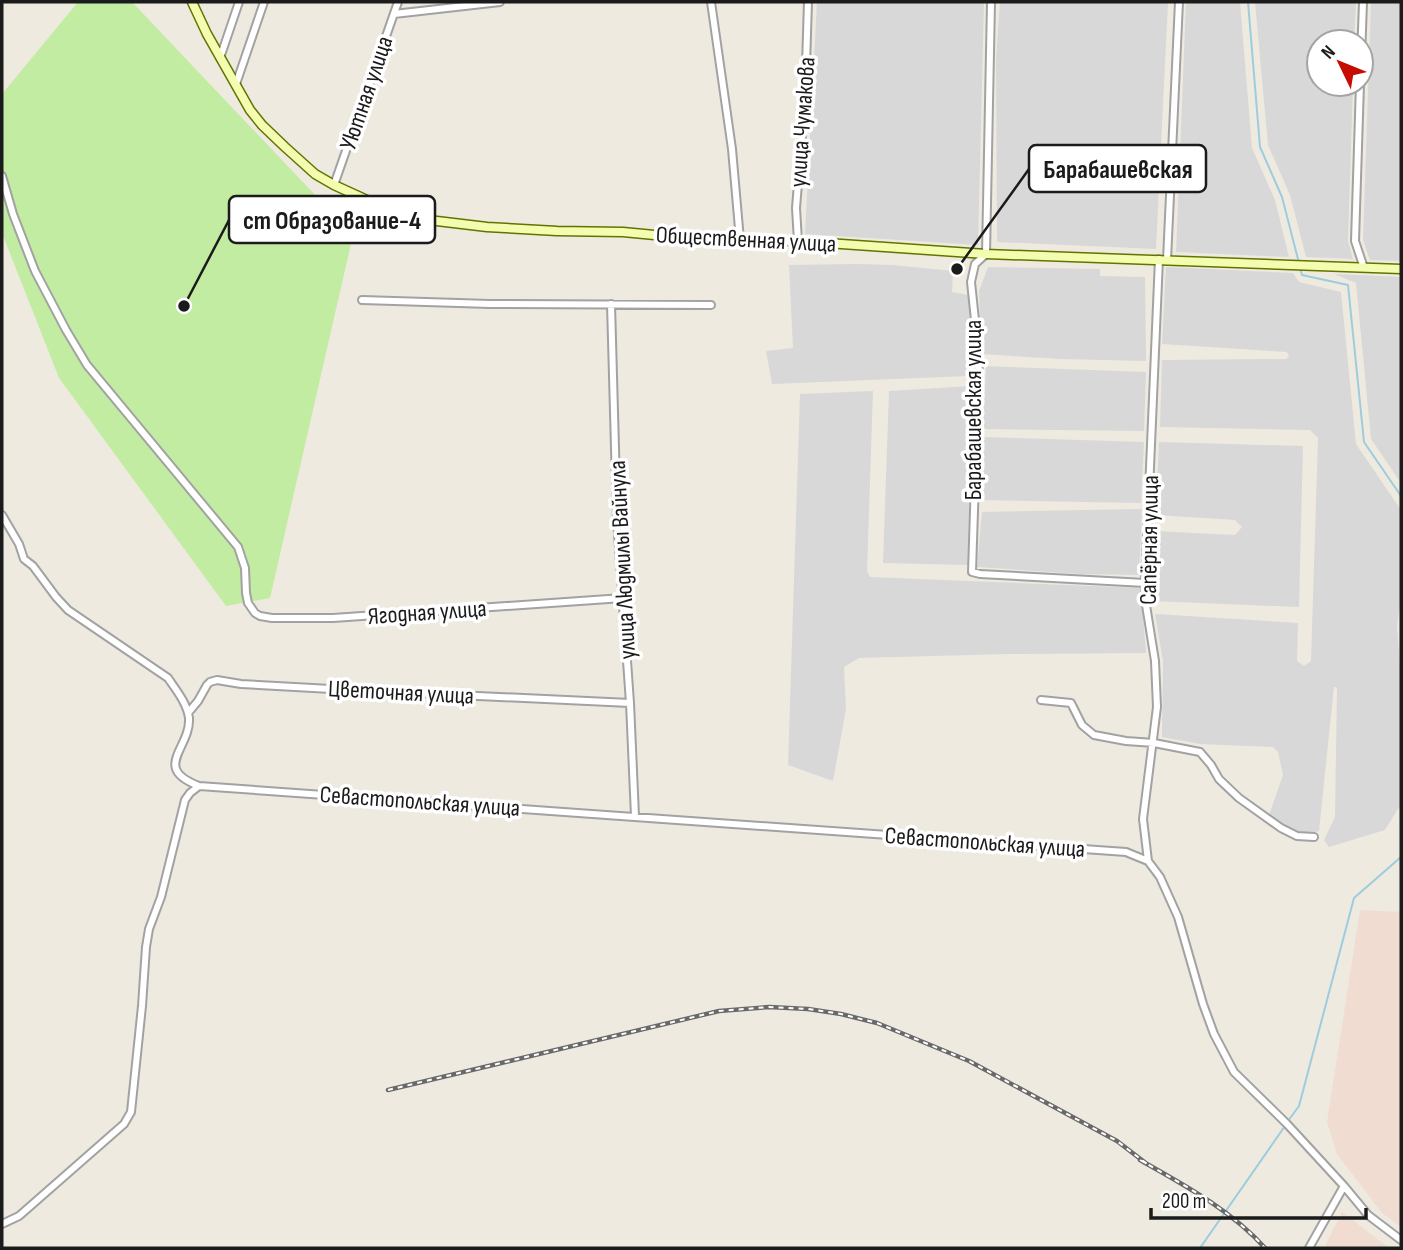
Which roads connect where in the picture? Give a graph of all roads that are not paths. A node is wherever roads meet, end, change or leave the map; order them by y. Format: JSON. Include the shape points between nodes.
{"nodes":[{"id":1,"x":192,"y":2,"type":"edge"},
{"id":2,"x":239,"y":2,"type":"edge"},
{"id":3,"x":264,"y":2,"type":"edge"},
{"id":4,"x":398,"y":2,"type":"edge"},
{"id":5,"x":500,"y":2,"type":"edge"},
{"id":6,"x":712,"y":2,"type":"edge"},
{"id":7,"x":808,"y":2,"type":"edge"},
{"id":8,"x":991,"y":2,"type":"edge"},
{"id":9,"x":1178,"y":2,"type":"edge"},
{"id":10,"x":1363,"y":2,"type":"edge"},
{"id":11,"x":394,"y":13,"type":"junction"},
{"id":12,"x":1362,"y":28,"type":"edge"},
{"id":13,"x":220,"y":58,"type":"junction"},
{"id":14,"x":236,"y":84,"type":"junction"},
{"id":15,"x":1360,"y":98,"type":"edge"},
{"id":16,"x":2,"y":176,"type":"edge"},
{"id":17,"x":334,"y":185,"type":"junction"},
{"id":18,"x":740,"y":240,"type":"junction"},
{"id":19,"x":798,"y":242,"type":"junction"},
{"id":20,"x":986,"y":254,"type":"junction"},
{"id":21,"x":1163,"y":260,"type":"junction"},
{"id":22,"x":1364,"y":268,"type":"junction"},
{"id":23,"x":1401,"y":269,"type":"edge"},
{"id":24,"x":362,"y":300,"type":"dead end"},
{"id":25,"x":611,"y":304,"type":"junction"},
{"id":26,"x":711,"y":305,"type":"dead end"},
{"id":27,"x":2,"y":516,"type":"edge"},
{"id":28,"x":1145,"y":583,"type":"junction"},
{"id":29,"x":622,"y":598,"type":"junction"},
{"id":30,"x":1041,"y":700,"type":"dead end"},
{"id":31,"x":630,"y":703,"type":"junction"},
{"id":32,"x":188,"y":713,"type":"junction"},
{"id":33,"x":1154,"y":743,"type":"junction"},
{"id":34,"x":199,"y":786,"type":"junction"},
{"id":35,"x":635,"y":816,"type":"junction"},
{"id":36,"x":1314,"y":837,"type":"dead end"},
{"id":37,"x":1148,"y":861,"type":"junction"},
{"id":38,"x":1344,"y":1186,"type":"junction"},
{"id":39,"x":2,"y":1224,"type":"edge"},
{"id":40,"x":1401,"y":1240,"type":"edge"},
{"id":41,"x":1309,"y":1248,"type":"edge"}],
"edges":[{"from":1,"to":13,"type":"main road","name":"Общественная улица"},
{"from":2,"to":13,"type":"street"},
{"from":3,"to":14,"type":"street"},
{"from":4,"to":11,"type":"street","name":"Уютная улица"},
{"from":5,"to":11,"type":"street"},
{"from":6,"to":18,"type":"street"},
{"from":7,"to":19,"type":"street","name":"улица Чумакова"},
{"from":8,"to":20,"type":"street","name":"Барабашевская улица"},
{"from":9,"to":21,"type":"street","name":"Сапёрная улица"},
{"from":10,"to":12,"type":"street"},
{"from":11,"to":17,"type":"street","name":"Уютная улица"},
{"from":13,"to":14,"type":"main road","name":"Общественная улица"},
{"from":14,"to":17,"type":"main road","name":"Общественная улица","via":[[262,125],[315,174]]},
{"from":15,"to":22,"type":"street","via":[[1355,241]]},
{"from":16,"to":29,"type":"street","name":"Ягодная улица","via":[[28,256],[66,330],[109,394],[238,547],[246,593],[251,608],[260,616],[357,616]]},
{"from":17,"to":18,"type":"main road","name":"Общественная улица","via":[[420,219]]},
{"from":18,"to":19,"type":"main road","name":"Общественная улица"},
{"from":19,"to":20,"type":"main road","name":"Общественная улица"},
{"from":20,"to":21,"type":"main road","name":"Общественная улица"},
{"from":20,"to":28,"type":"street","name":"Барабашевская улица","via":[[975,264],[971,282],[979,358],[972,572]]},
{"from":21,"to":22,"type":"main road","name":"Общественная улица"},
{"from":21,"to":28,"type":"street","name":"Сапёрная улица"},
{"from":22,"to":23,"type":"main road","name":"Общественная улица"},
{"from":24,"to":25,"type":"street"},
{"from":25,"to":26,"type":"street"},
{"from":25,"to":29,"type":"street","name":"улица Людмилы Вайнула"},
{"from":27,"to":32,"type":"street","via":[[24,559],[55,597],[159,670]]},
{"from":28,"to":33,"type":"street","name":"Сапёрная улица","via":[[1156,661]]},
{"from":29,"to":31,"type":"street","name":"улица Людмилы Вайнула"},
{"from":30,"to":33,"type":"street","via":[[1071,703],[1082,725],[1094,735]]},
{"from":31,"to":32,"type":"street","name":"Цветочная улица","via":[[217,681],[207,685]]},
{"from":31,"to":35,"type":"street","name":"улица Людмилы Вайнула"},
{"from":32,"to":34,"type":"street","via":[[176,769],[182,779]]},
{"from":33,"to":36,"type":"street","via":[[1200,752],[1239,798],[1297,836]]},
{"from":33,"to":37,"type":"street","name":"Сапёрная улица","via":[[1143,819]]},
{"from":34,"to":35,"type":"street","name":"Севастопольская улица"},
{"from":34,"to":39,"type":"street","via":[[186,800],[149,929],[131,1112],[124,1124],[19,1216]]},
{"from":35,"to":37,"type":"street","name":"Севастопольская улица","via":[[1126,852]]},
{"from":37,"to":38,"type":"street","via":[[1178,917],[1203,1004],[1234,1072]]},
{"from":38,"to":40,"type":"street","via":[[1368,1215]]},
{"from":38,"to":41,"type":"street"}]}
